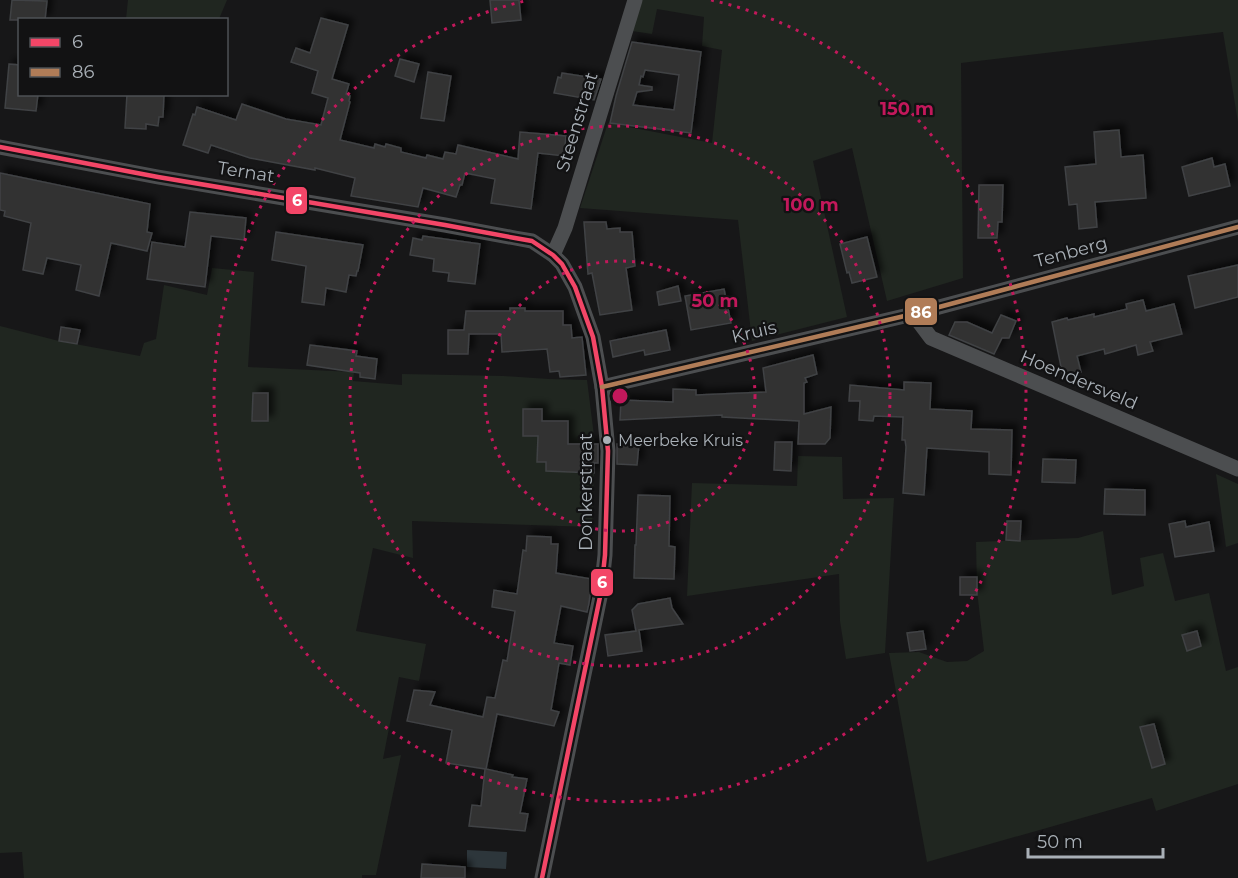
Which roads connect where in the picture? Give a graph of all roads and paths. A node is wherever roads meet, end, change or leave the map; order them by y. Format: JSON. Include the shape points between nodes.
{"nodes":[{"id":1,"x":634,"y":0,"type":"edge"},
{"id":2,"x":0,"y":147,"type":"edge"},
{"id":3,"x":1238,"y":227,"type":"edge"},
{"id":4,"x":554,"y":255,"type":"junction"},
{"id":5,"x":914,"y":314,"type":"junction"},
{"id":6,"x":602,"y":387,"type":"junction"},
{"id":7,"x":1238,"y":469,"type":"edge"},
{"id":8,"x":542,"y":878,"type":"edge"}],
"edges":[{"from":1,"to":4,"type":"street","name":"Steenstraat"},
{"from":2,"to":4,"type":"street","name":"Ternat","via":[[532,241]]},
{"from":3,"to":5,"type":"street","name":"Tenberg"},
{"from":4,"to":6,"type":"street","name":"Donkerstraat","via":[[575,286],[593,337]]},
{"from":5,"to":6,"type":"street","name":"Kruis"},
{"from":5,"to":7,"type":"street","name":"Hoendersveld","via":[[932,338]]},
{"from":6,"to":8,"type":"street","name":"Donkerstraat","via":[[608,451],[601,592]]}]}
